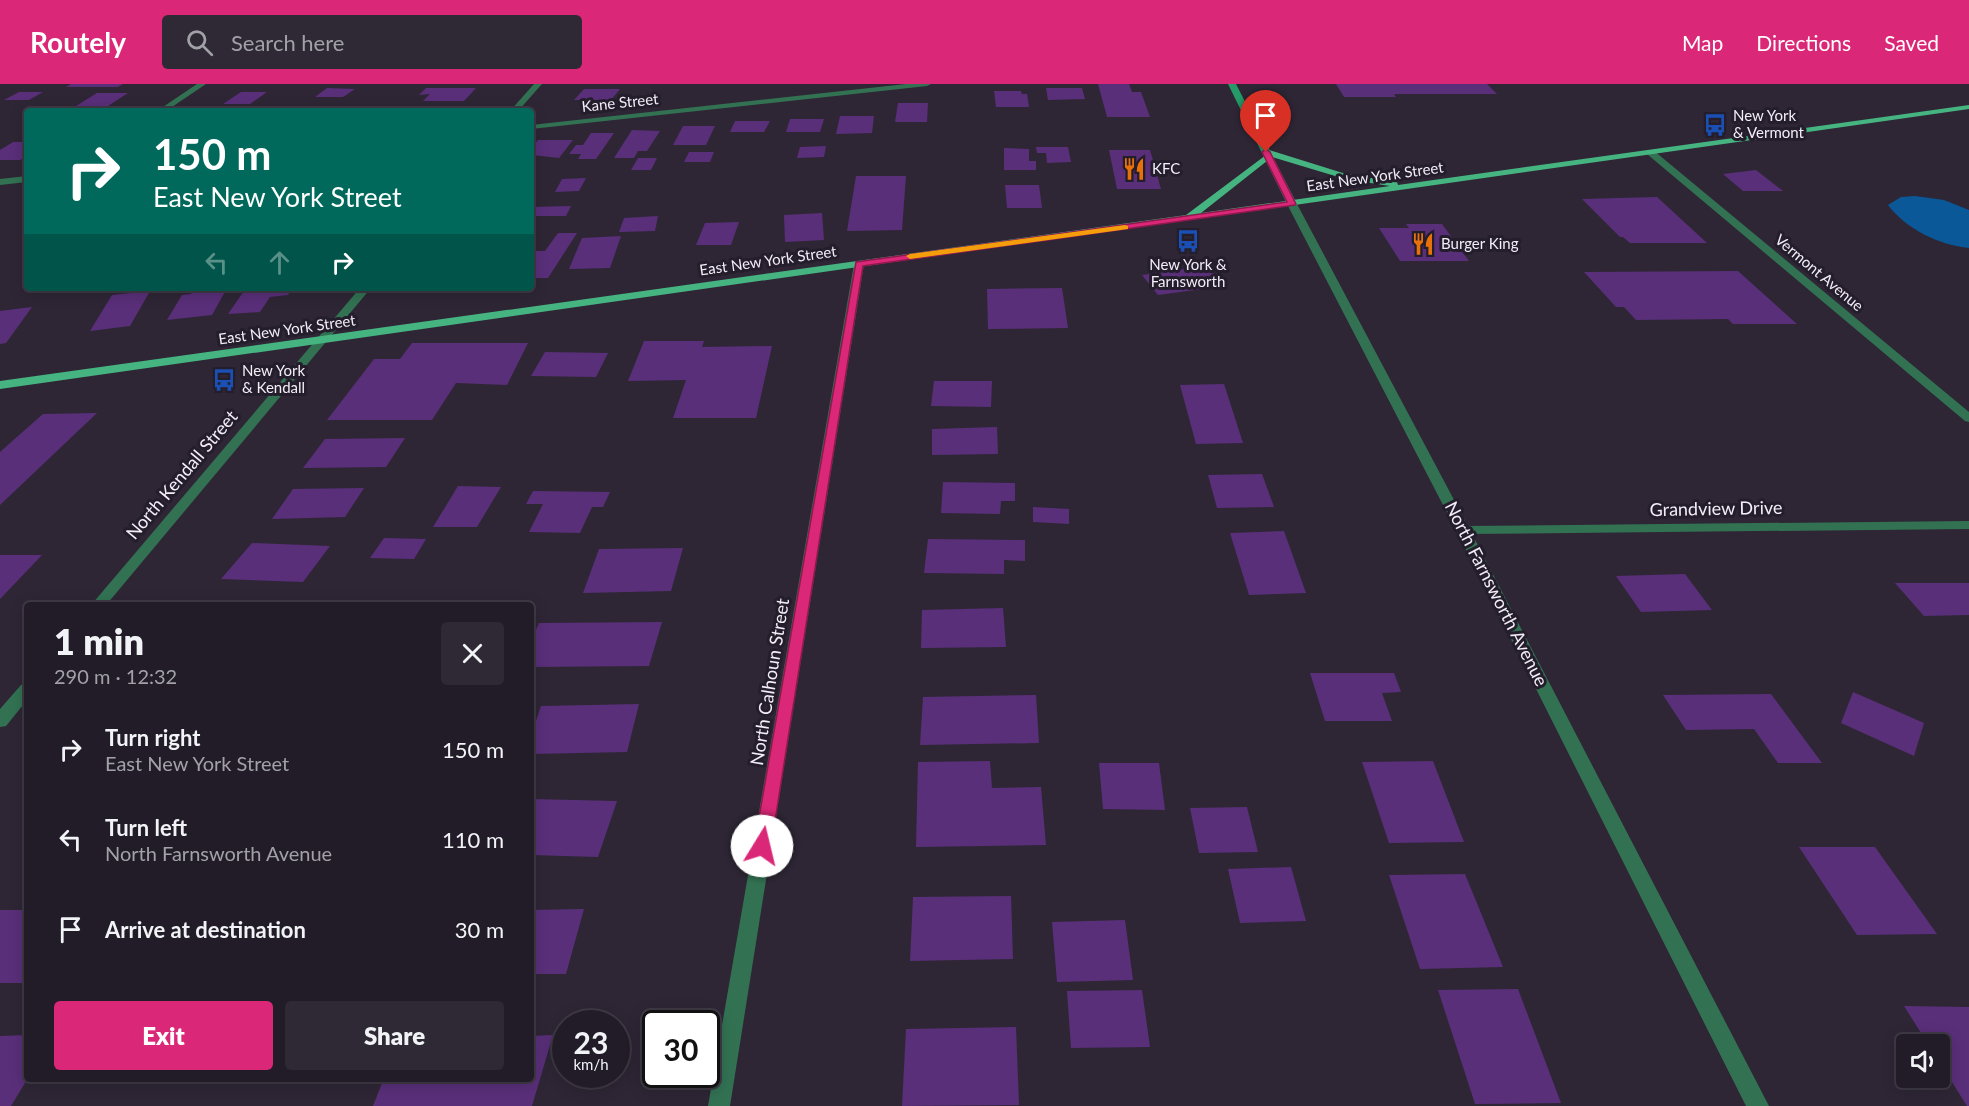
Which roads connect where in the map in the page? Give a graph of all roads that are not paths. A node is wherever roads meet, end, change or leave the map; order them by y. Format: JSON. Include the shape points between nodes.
{"nodes":[{"id":1,"x":202,"y":84,"type":"edge"},
{"id":2,"x":538,"y":84,"type":"edge"},
{"id":3,"x":927,"y":84,"type":"edge"},
{"id":4,"x":1232,"y":84,"type":"edge"},
{"id":5,"x":881,"y":86,"type":"edge"},
{"id":6,"x":1969,"y":107,"type":"edge"},
{"id":7,"x":166,"y":108,"type":"edge"},
{"id":8,"x":517,"y":108,"type":"edge"},
{"id":9,"x":534,"y":127,"type":"edge"},
{"id":10,"x":1650,"y":152,"type":"junction"},
{"id":11,"x":1267,"y":155,"type":"junction"},
{"id":12,"x":24,"y":179,"type":"edge"},
{"id":13,"x":0,"y":182,"type":"edge"},
{"id":14,"x":1408,"y":187,"type":"junction"},
{"id":15,"x":1292,"y":204,"type":"junction"},
{"id":16,"x":1188,"y":218,"type":"junction"},
{"id":17,"x":859,"y":264,"type":"junction"},
{"id":18,"x":363,"y":291,"type":"edge"},
{"id":19,"x":321,"y":340,"type":"junction"},
{"id":20,"x":0,"y":385,"type":"edge"},
{"id":21,"x":1969,"y":418,"type":"edge"},
{"id":22,"x":1969,"y":525,"type":"edge"},
{"id":23,"x":1463,"y":530,"type":"junction"},
{"id":24,"x":101,"y":602,"type":"edge"},
{"id":25,"x":24,"y":693,"type":"edge"},
{"id":26,"x":0,"y":721,"type":"edge"},
{"id":27,"x":719,"y":1106,"type":"edge"},
{"id":28,"x":1758,"y":1106,"type":"edge"}],
"edges":[{"from":1,"to":7,"type":"street"},
{"from":2,"to":8,"type":"street"},
{"from":3,"to":5,"type":"street","name":"Kane Street"},
{"from":4,"to":11,"type":"main road","name":"North Farnsworth Avenue"},
{"from":5,"to":9,"type":"street","name":"Kane Street"},
{"from":6,"to":10,"type":"main road","name":"East New York Street"},
{"from":10,"to":14,"type":"main road","name":"East New York Street"},
{"from":10,"to":21,"type":"street","name":"Vermont Avenue"},
{"from":11,"to":14,"type":"main road","via":[[1345,176]]},
{"from":11,"to":15,"type":"main road","name":"North Farnsworth Avenue"},
{"from":11,"to":16,"type":"main road"},
{"from":12,"to":13,"type":"street"},
{"from":14,"to":15,"type":"main road","name":"East New York Street"},
{"from":15,"to":16,"type":"main road","name":"East New York Street"},
{"from":15,"to":23,"type":"street","name":"North Farnsworth Avenue"},
{"from":16,"to":17,"type":"main road","name":"East New York Street"},
{"from":17,"to":19,"type":"main road","name":"East New York Street"},
{"from":17,"to":27,"type":"street","name":"North Calhoun Street"},
{"from":18,"to":19,"type":"street","name":"North Kendall Street"},
{"from":19,"to":20,"type":"main road","name":"East New York Street"},
{"from":19,"to":24,"type":"street","name":"North Kendall Street"},
{"from":22,"to":23,"type":"street","name":"Grandview Drive"},
{"from":23,"to":28,"type":"street","name":"North Farnsworth Avenue"},
{"from":25,"to":26,"type":"street"}]}
